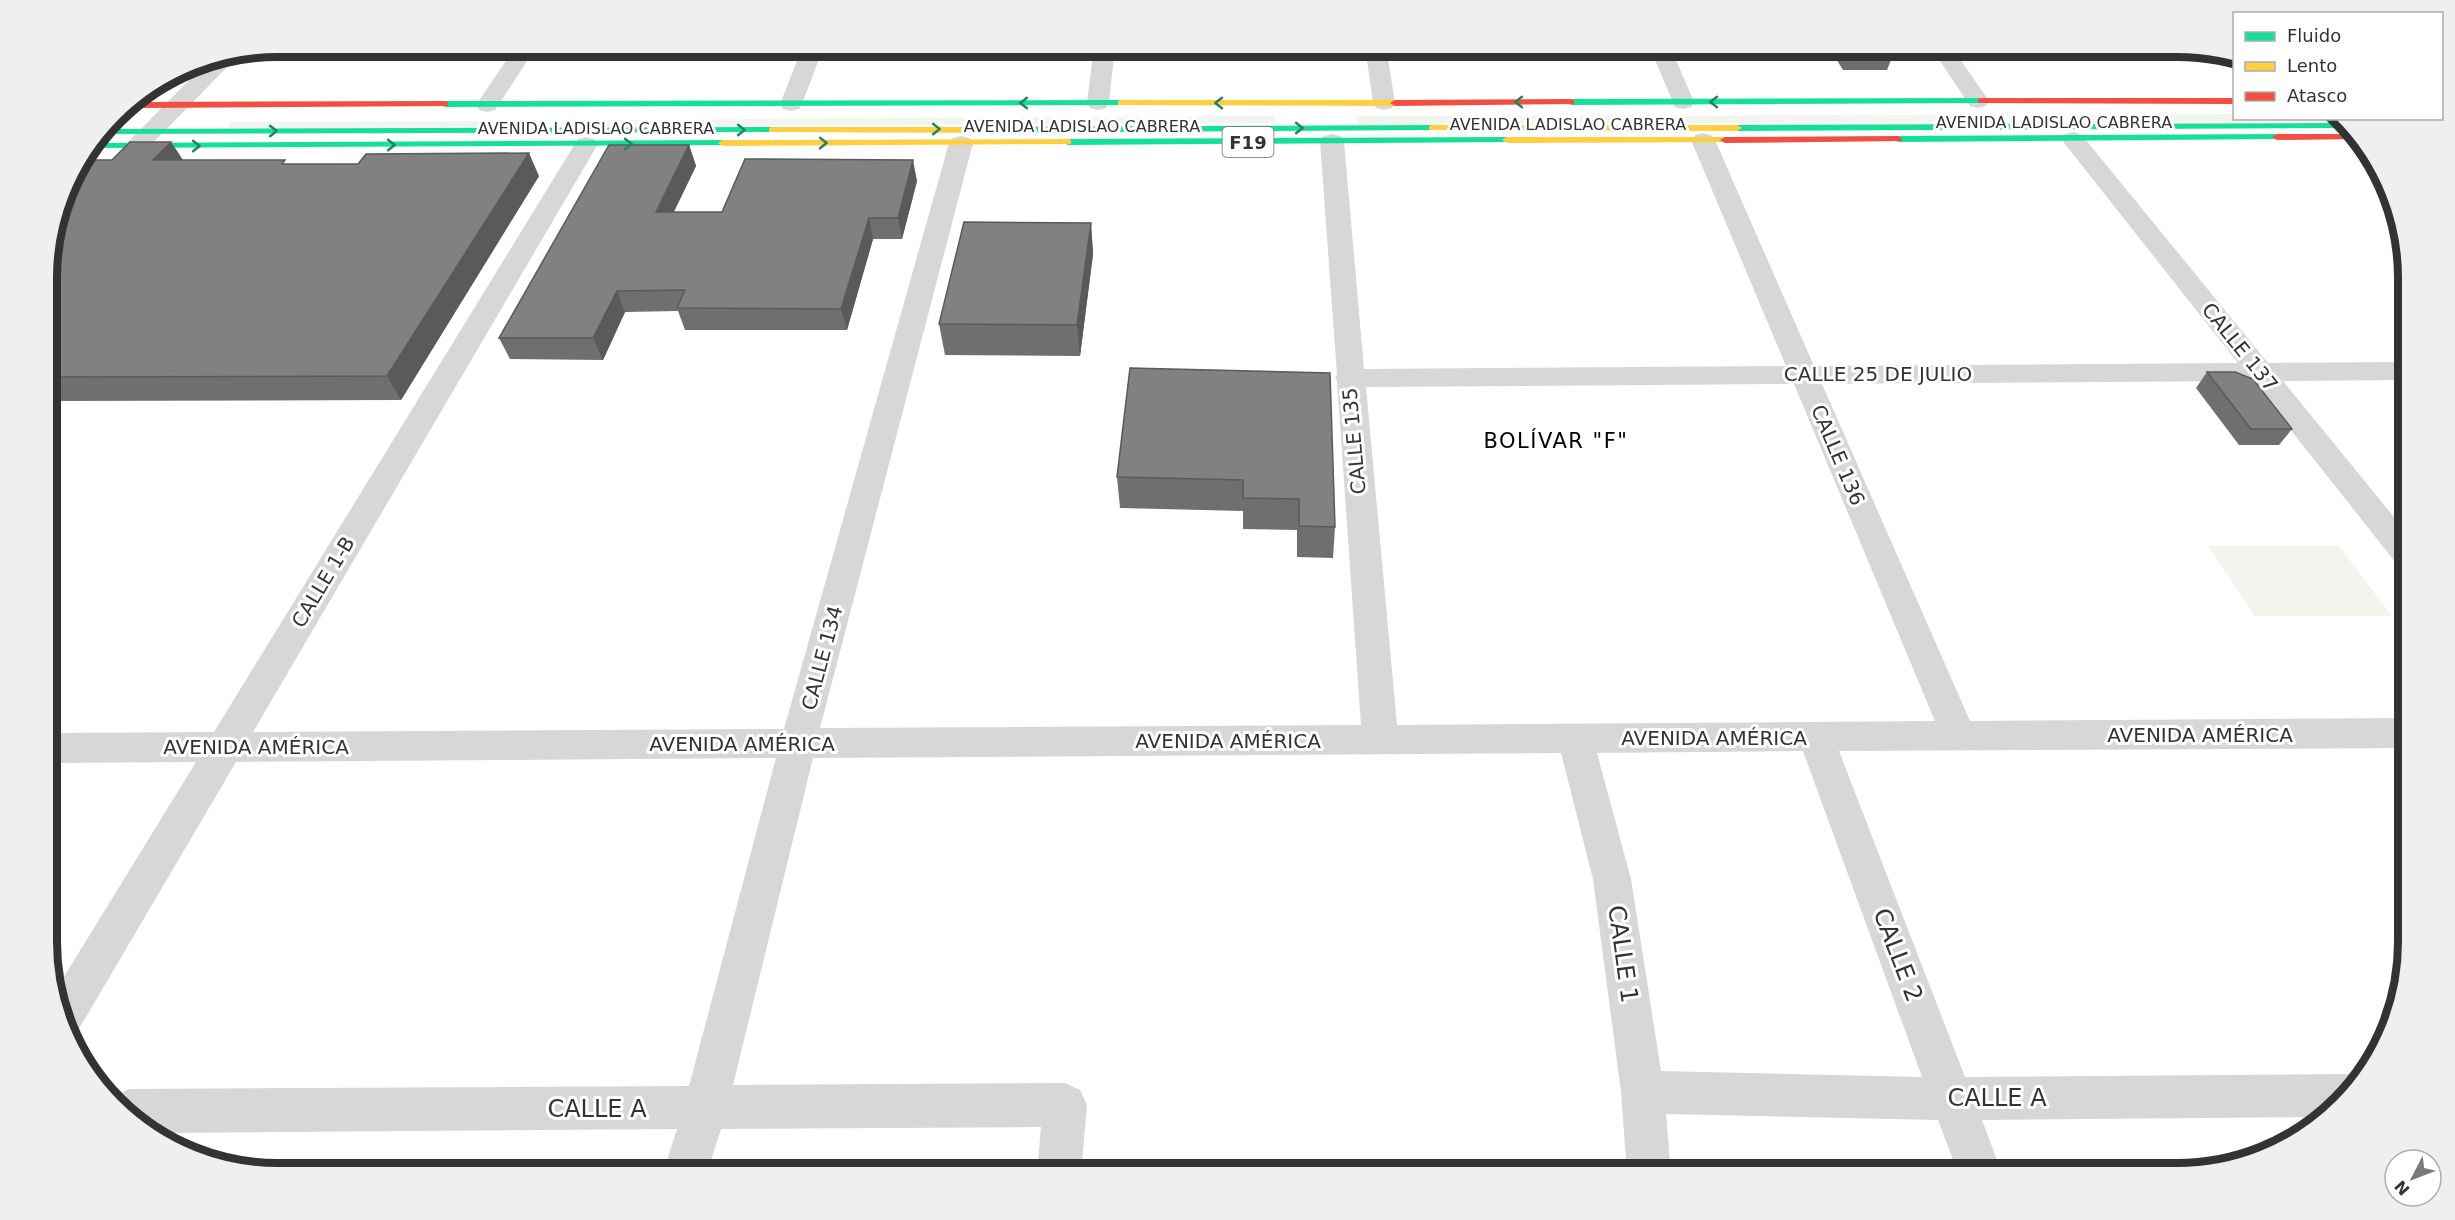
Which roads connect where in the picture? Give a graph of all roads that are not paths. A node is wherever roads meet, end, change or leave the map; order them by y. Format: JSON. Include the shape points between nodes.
{"nodes":[{"id":1,"x":520,"y":57,"type":"edge"},
{"id":2,"x":810,"y":57,"type":"edge"},
{"id":3,"x":1104,"y":57,"type":"edge"},
{"id":4,"x":1377,"y":57,"type":"edge"},
{"id":5,"x":1664,"y":57,"type":"edge"},
{"id":6,"x":1948,"y":57,"type":"edge"},
{"id":7,"x":213,"y":67,"type":"edge"},
{"id":8,"x":1978,"y":101,"type":"junction"},
{"id":9,"x":2233,"y":101,"type":"edge"},
{"id":10,"x":1683,"y":102,"type":"junction"},
{"id":11,"x":1098,"y":103,"type":"junction"},
{"id":12,"x":1383,"y":103,"type":"junction"},
{"id":13,"x":791,"y":104,"type":"junction"},
{"id":14,"x":487,"y":105,"type":"junction"},
{"id":15,"x":140,"y":106,"type":"edge"},
{"id":16,"x":140,"y":106,"type":"edge"},
{"id":17,"x":2233,"y":111,"type":"edge"},
{"id":18,"x":152,"y":124,"type":"junction"},
{"id":19,"x":2337,"y":126,"type":"edge"},
{"id":20,"x":117,"y":127,"type":"edge"},
{"id":21,"x":117,"y":127,"type":"edge"},
{"id":22,"x":2348,"y":138,"type":"edge"},
{"id":23,"x":2073,"y":139,"type":"junction"},
{"id":24,"x":1703,"y":140,"type":"junction"},
{"id":25,"x":1332,"y":141,"type":"junction"},
{"id":26,"x":105,"y":142,"type":"edge"},
{"id":27,"x":961,"y":143,"type":"junction"},
{"id":28,"x":586,"y":144,"type":"junction"},
{"id":29,"x":2398,"y":371,"type":"edge"},
{"id":30,"x":2260,"y":372,"type":"junction"},
{"id":31,"x":1803,"y":375,"type":"junction"},
{"id":32,"x":1349,"y":378,"type":"junction"},
{"id":33,"x":2397,"y":527,"type":"edge"},
{"id":34,"x":2398,"y":733,"type":"edge"},
{"id":35,"x":1959,"y":736,"type":"junction"},
{"id":36,"x":1816,"y":737,"type":"junction"},
{"id":37,"x":1575,"y":739,"type":"junction"},
{"id":38,"x":1380,"y":740,"type":"junction"},
{"id":39,"x":798,"y":744,"type":"junction"},
{"id":40,"x":224,"y":747,"type":"junction"},
{"id":41,"x":57,"y":748,"type":"edge"},
{"id":42,"x":68,"y":1009,"type":"edge"},
{"id":43,"x":1643,"y":1092,"type":"junction"},
{"id":44,"x":2336,"y":1095,"type":"edge"},
{"id":45,"x":1952,"y":1099,"type":"junction"},
{"id":46,"x":705,"y":1109,"type":"junction"},
{"id":47,"x":136,"y":1111,"type":"edge"},
{"id":48,"x":687,"y":1163,"type":"edge"},
{"id":49,"x":1060,"y":1163,"type":"edge"},
{"id":50,"x":1648,"y":1163,"type":"edge"},
{"id":51,"x":1976,"y":1163,"type":"edge"}],
"edges":[{"from":1,"to":14,"type":"street"},
{"from":2,"to":13,"type":"street"},
{"from":3,"to":11,"type":"street"},
{"from":4,"to":12,"type":"street"},
{"from":5,"to":10,"type":"street"},
{"from":6,"to":8,"type":"street"},
{"from":7,"to":18,"type":"street"},
{"from":8,"to":9,"type":"main road","name":"AVENIDA LADISLAO CABRERA","number":"F19"},
{"from":8,"to":10,"type":"main road","name":"AVENIDA LADISLAO CABRERA","number":"F19","one_way":true},
{"from":10,"to":12,"type":"main road","name":"AVENIDA LADISLAO CABRERA","number":"F19","one_way":true},
{"from":12,"to":11,"type":"main road","name":"AVENIDA LADISLAO CABRERA","number":"F19","one_way":true},
{"from":11,"to":13,"type":"main road","name":"AVENIDA LADISLAO CABRERA","number":"F19","one_way":true},
{"from":13,"to":14,"type":"main road","name":"AVENIDA LADISLAO CABRERA","number":"F19"},
{"from":14,"to":18,"type":"main road","name":"AVENIDA LADISLAO CABRERA","number":"F19"},
{"from":15,"to":18,"type":"main road","name":"AVENIDA LADISLAO CABRERA","number":"F19"},
{"from":16,"to":18,"type":"main road","number":"F19"},
{"from":17,"to":18,"type":"main road","name":"AVENIDA LADISLAO CABRERA","number":"F19"},
{"from":18,"to":19,"type":"main road","name":"AVENIDA LADISLAO CABRERA","number":"F19","one_way":true},
{"from":18,"to":20,"type":"main road","number":"F19"},
{"from":18,"to":21,"type":"main road","name":"AVENIDA LADISLAO CABRERA","number":"F19"},
{"from":18,"to":26,"type":"main road","name":"AVENIDA LADISLAO CABRERA","number":"F19"},
{"from":18,"to":28,"type":"main road","name":"AVENIDA LADISLAO CABRERA","number":"F19","one_way":true},
{"from":22,"to":23,"type":"main road","name":"AVENIDA LADISLAO CABRERA","number":"F19"},
{"from":23,"to":24,"type":"main road","name":"AVENIDA LADISLAO CABRERA","number":"F19"},
{"from":23,"to":30,"type":"street","name":"CALLE 137"},
{"from":24,"to":25,"type":"main road","name":"AVENIDA LADISLAO CABRERA","number":"F19"},
{"from":24,"to":31,"type":"street","name":"CALLE 136"},
{"from":25,"to":27,"type":"main road","name":"AVENIDA LADISLAO CABRERA","number":"F19"},
{"from":25,"to":32,"type":"street","name":"CALLE 135"},
{"from":28,"to":27,"type":"main road","name":"AVENIDA LADISLAO CABRERA","number":"F19","one_way":true},
{"from":27,"to":39,"type":"street","name":"CALLE 134"},
{"from":28,"to":40,"type":"street","name":"CALLE 1-B"},
{"from":29,"to":30,"type":"street","name":"CALLE 25 DE JULIO"},
{"from":30,"to":31,"type":"street","name":"CALLE 25 DE JULIO"},
{"from":30,"to":33,"type":"street","name":"CALLE 137"},
{"from":31,"to":32,"type":"street","name":"CALLE 25 DE JULIO"},
{"from":31,"to":35,"type":"street","name":"CALLE 136"},
{"from":32,"to":38,"type":"street","name":"CALLE 135"},
{"from":34,"to":35,"type":"street","name":"AVENIDA AMÉRICA"},
{"from":35,"to":36,"type":"street","name":"AVENIDA AMÉRICA"},
{"from":36,"to":37,"type":"street","name":"AVENIDA AMÉRICA"},
{"from":36,"to":45,"type":"street","name":"CALLE 2"},
{"from":37,"to":38,"type":"street","name":"AVENIDA AMÉRICA"},
{"from":37,"to":43,"type":"street","name":"CALLE 1","via":[[1612,879]]},
{"from":38,"to":39,"type":"street","name":"AVENIDA AMÉRICA"},
{"from":39,"to":40,"type":"street","name":"AVENIDA AMÉRICA"},
{"from":39,"to":46,"type":"street","name":"CALLE 134"},
{"from":40,"to":41,"type":"street","name":"AVENIDA AMÉRICA"},
{"from":40,"to":42,"type":"street","name":"CALLE 1-B"},
{"from":43,"to":45,"type":"street","name":"CALLE A"},
{"from":43,"to":50,"type":"street","name":"CALLE 1"},
{"from":44,"to":45,"type":"street","name":"CALLE A"},
{"from":45,"to":51,"type":"street","name":"CALLE 2"},
{"from":46,"to":47,"type":"street","name":"CALLE A"},
{"from":46,"to":48,"type":"street","name":"CALLE 134"},
{"from":46,"to":49,"type":"street","name":"CALLE A","via":[[1065,1105]]}]}
